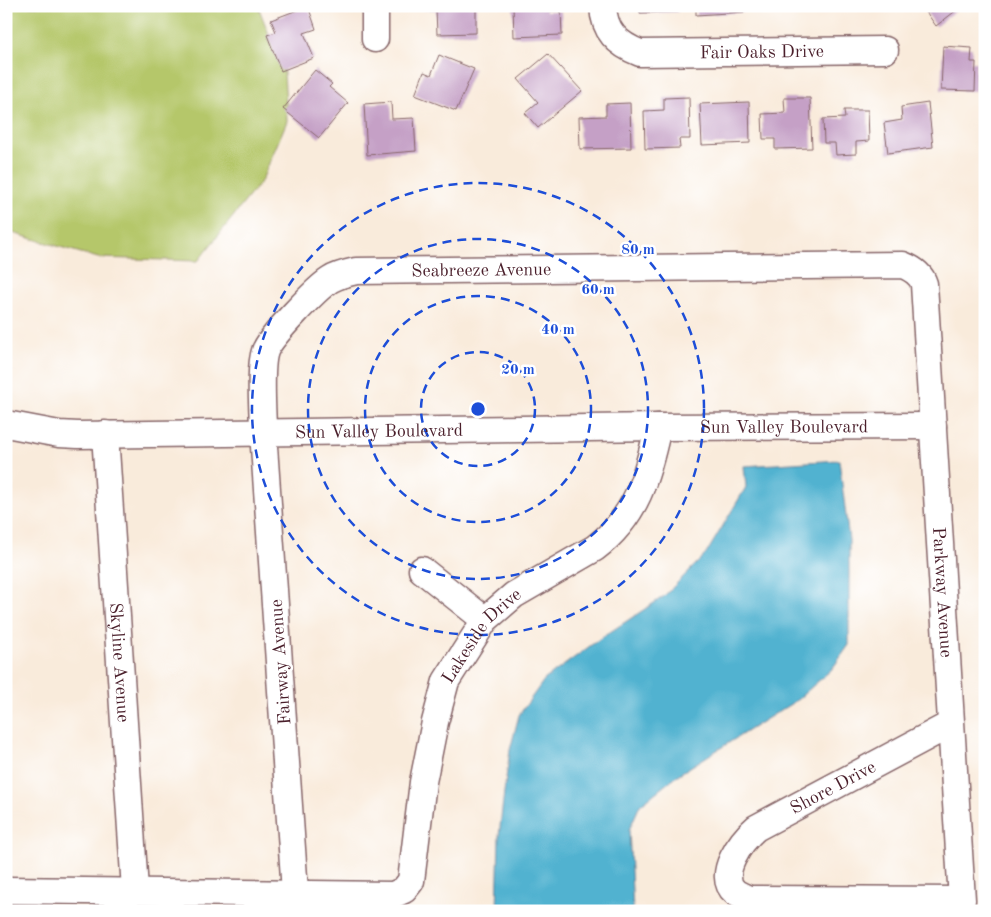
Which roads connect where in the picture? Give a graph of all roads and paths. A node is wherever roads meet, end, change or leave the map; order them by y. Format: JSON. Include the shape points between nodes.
{"nodes":[{"id":1,"x":375,"y":6,"type":"edge"},
{"id":2,"x":603,"y":6,"type":"edge"},
{"id":3,"x":375,"y":39,"type":"dead end"},
{"id":4,"x":885,"y":50,"type":"dead end"},
{"id":5,"x":924,"y":284,"type":"joint"},
{"id":6,"x":6,"y":424,"type":"edge"},
{"id":7,"x":932,"y":426,"type":"junction"},
{"id":8,"x":658,"y":427,"type":"junction"},
{"id":9,"x":263,"y":432,"type":"junction"},
{"id":10,"x":105,"y":434,"type":"junction"},
{"id":11,"x":422,"y":570,"type":"dead end"},
{"id":12,"x":485,"y":620,"type":"junction"},
{"id":13,"x":952,"y":724,"type":"junction"},
{"id":14,"x":6,"y":890,"type":"edge"},
{"id":15,"x":135,"y":890,"type":"junction"},
{"id":16,"x":296,"y":892,"type":"junction"},
{"id":17,"x":962,"y":900,"type":"joint"}],
"edges":[{"from":1,"to":3,"type":"street"},
{"from":2,"to":4,"type":"street","name":"Fair Oaks Drive","via":[[604,20],[610,32],[624,46],[640,53]]},
{"from":5,"to":7,"type":"street","name":"Parkway Avenue"},
{"from":5,"to":9,"type":"street","name":"Seabreeze Avenue","via":[[916,272],[903,266],[356,271],[342,274],[319,289],[269,342],[263,360]]},
{"from":6,"to":10,"type":"street","name":"Sun Valley Boulevard","via":[[59,434]]},
{"from":7,"to":8,"type":"street","name":"Sun Valley Boulevard"},
{"from":7,"to":13,"type":"street","name":"Parkway Avenue"},
{"from":8,"to":9,"type":"street","name":"Sun Valley Boulevard"},
{"from":8,"to":12,"type":"street","name":"Lakeside Drive","via":[[646,478],[637,498],[607,539],[514,595]]},
{"from":9,"to":10,"type":"street","name":"Sun Valley Boulevard"},
{"from":9,"to":16,"type":"street","name":"Fairway Avenue"},
{"from":10,"to":15,"type":"street","name":"Skyline Avenue"},
{"from":11,"to":12,"type":"street"},
{"from":12,"to":16,"type":"street","name":"Lakeside Drive","via":[[456,663],[442,694],[420,798],[411,881],[404,890],[393,895]]},
{"from":13,"to":17,"type":"street","name":"Parkway Avenue"},
{"from":13,"to":17,"type":"street","name":"Shore Drive","via":[[756,828],[740,844],[730,865],[730,884],[735,892],[749,899]]},
{"from":14,"to":15,"type":"street"},
{"from":15,"to":16,"type":"street"}]}
